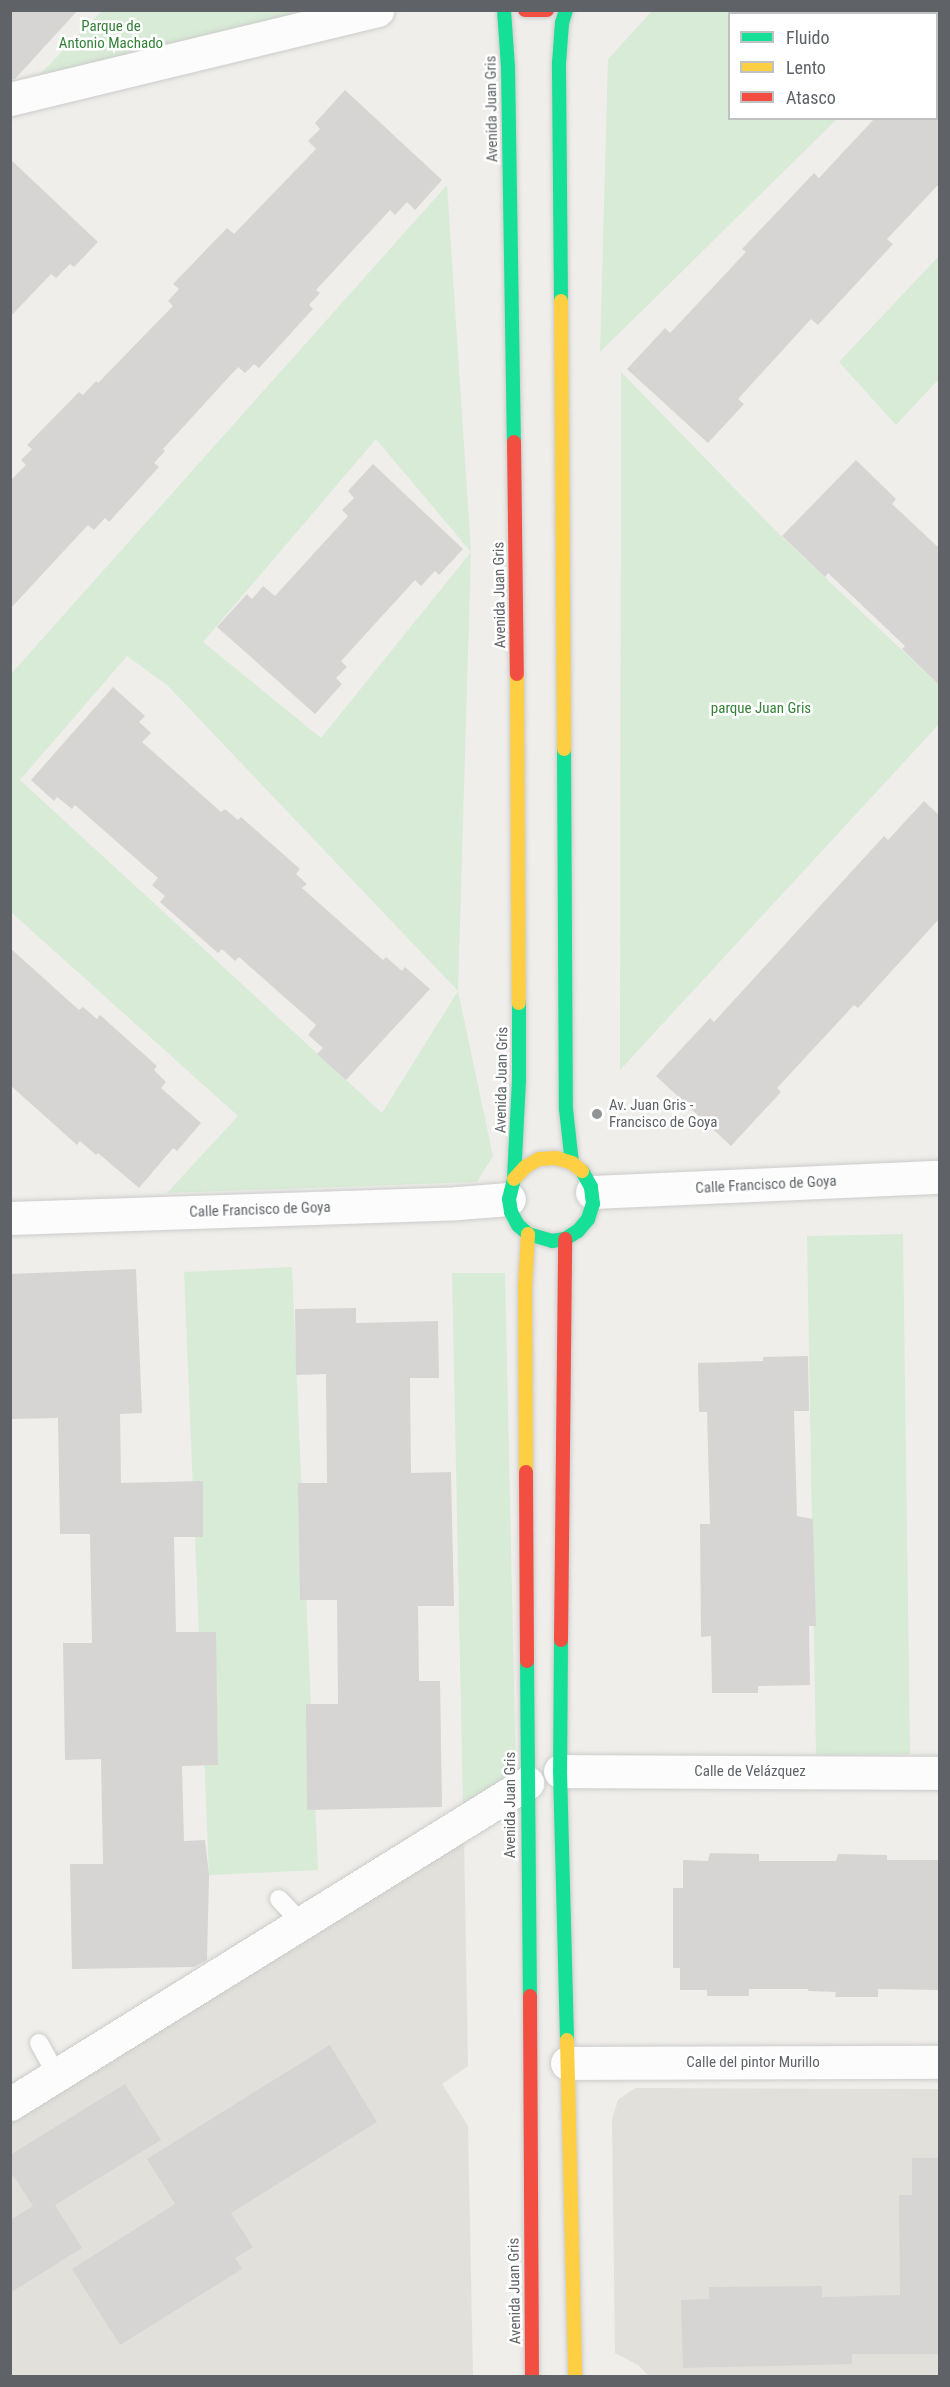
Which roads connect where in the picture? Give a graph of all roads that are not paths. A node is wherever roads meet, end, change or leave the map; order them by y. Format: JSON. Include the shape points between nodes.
{"nodes":[{"id":1,"x":377,"y":10,"type":"edge"},
{"id":2,"x":504,"y":10,"type":"edge"},
{"id":3,"x":525,"y":10,"type":"edge"},
{"id":4,"x":547,"y":10,"type":"edge"},
{"id":5,"x":566,"y":10,"type":"edge"},
{"id":6,"x":10,"y":99,"type":"edge"},
{"id":7,"x":572,"y":1163,"type":"junction"},
{"id":8,"x":939,"y":1177,"type":"edge"},
{"id":9,"x":512,"y":1189,"type":"junction"},
{"id":10,"x":592,"y":1192,"type":"junction"},
{"id":11,"x":10,"y":1218,"type":"edge"},
{"id":12,"x":528,"y":1234,"type":"junction"},
{"id":13,"x":565,"y":1239,"type":"junction"},
{"id":14,"x":560,"y":1771,"type":"junction"},
{"id":15,"x":939,"y":1773,"type":"edge"},
{"id":16,"x":527,"y":1783,"type":"junction"},
{"id":17,"x":279,"y":1899,"type":"dead end"},
{"id":18,"x":301,"y":1923,"type":"junction"},
{"id":19,"x":39,"y":2043,"type":"dead end"},
{"id":20,"x":939,"y":2062,"type":"edge"},
{"id":21,"x":567,"y":2063,"type":"junction"},
{"id":22,"x":57,"y":2076,"type":"junction"},
{"id":23,"x":10,"y":2104,"type":"edge"},
{"id":24,"x":532,"y":2376,"type":"edge"},
{"id":25,"x":575,"y":2376,"type":"edge"}],
"edges":[{"from":1,"to":6,"type":"street"},
{"from":2,"to":9,"type":"street","name":"Avenida Juan Gris","via":[[517,679],[519,1080]]},
{"from":3,"to":4,"type":"street"},
{"from":5,"to":7,"type":"street","via":[[559,75],[566,1109]]},
{"from":7,"to":9,"type":"street","via":[[556,1158],[538,1159],[525,1167]]},
{"from":7,"to":10,"type":"street","via":[[585,1174]]},
{"from":8,"to":10,"type":"street","name":"Calle Francisco de Goya"},
{"from":9,"to":11,"type":"street","name":"Calle Francisco de Goya","via":[[447,1204]]},
{"from":9,"to":12,"type":"street","name":"Avenida Juan Gris","via":[[511,1212]]},
{"from":10,"to":13,"type":"street","via":[[588,1219]]},
{"from":12,"to":13,"type":"street","via":[[552,1241]]},
{"from":12,"to":16,"type":"street","name":"Avenida Juan Gris"},
{"from":13,"to":14,"type":"street"},
{"from":14,"to":15,"type":"street","name":"Calle de Velázquez"},
{"from":14,"to":21,"type":"street"},
{"from":16,"to":18,"type":"street"},
{"from":16,"to":24,"type":"street","name":"Avenida Juan Gris"},
{"from":17,"to":18,"type":"lane"},
{"from":18,"to":22,"type":"street"},
{"from":19,"to":22,"type":"lane"},
{"from":20,"to":21,"type":"street","name":"Calle del pintor Murillo"},
{"from":21,"to":25,"type":"street"},
{"from":22,"to":23,"type":"street"}]}
